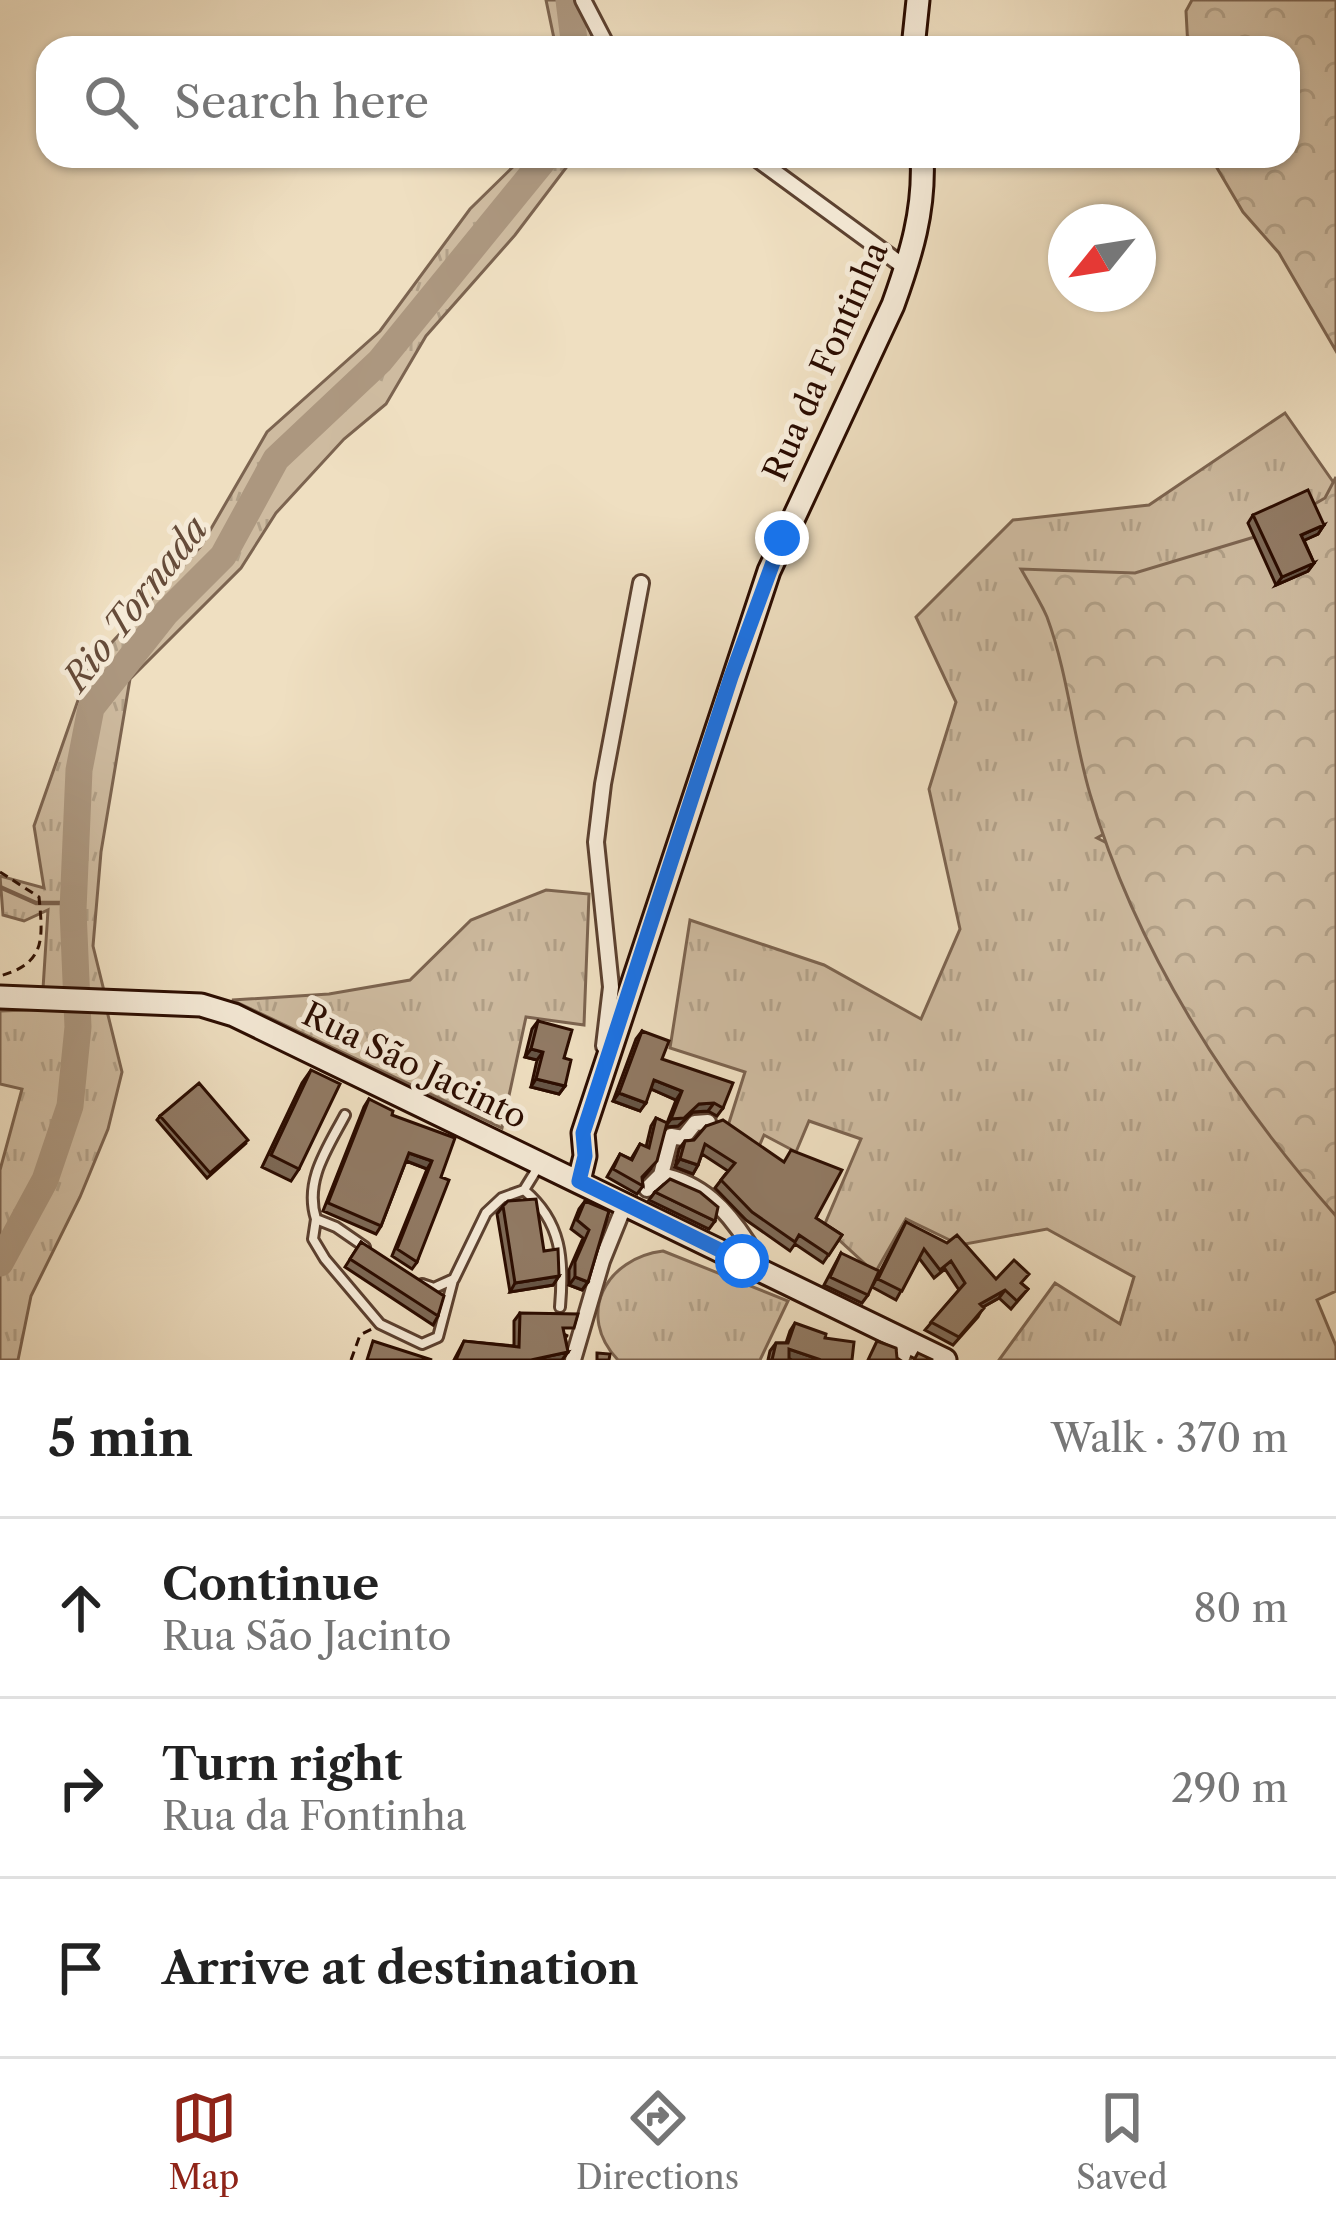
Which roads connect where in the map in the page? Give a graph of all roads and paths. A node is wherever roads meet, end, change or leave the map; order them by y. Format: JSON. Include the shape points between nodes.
{"nodes":[{"id":1,"x":583,"y":0,"type":"edge"},
{"id":2,"x":918,"y":0,"type":"edge"},
{"id":3,"x":602,"y":36,"type":"edge"},
{"id":4,"x":914,"y":36,"type":"edge"},
{"id":5,"x":769,"y":168,"type":"edge"},
{"id":6,"x":922,"y":168,"type":"edge"},
{"id":7,"x":906,"y":268,"type":"junction"},
{"id":8,"x":640,"y":583,"type":"dead end"},
{"id":9,"x":0,"y":872,"type":"edge"},
{"id":10,"x":0,"y":976,"type":"edge"},
{"id":11,"x":0,"y":997,"type":"edge"},
{"id":12,"x":611,"y":1053,"type":"junction"},
{"id":13,"x":345,"y":1115,"type":"dead end"},
{"id":14,"x":708,"y":1123,"type":"edge"},
{"id":15,"x":583,"y":1133,"type":"junction"},
{"id":16,"x":547,"y":1166,"type":"junction"},
{"id":17,"x":661,"y":1175,"type":"junction"},
{"id":18,"x":579,"y":1181,"type":"junction"},
{"id":19,"x":647,"y":1189,"type":"edge"},
{"id":20,"x":524,"y":1190,"type":"junction"},
{"id":21,"x":625,"y":1204,"type":"junction"},
{"id":22,"x":316,"y":1219,"type":"junction"},
{"id":23,"x":378,"y":1257,"type":"edge"},
{"id":24,"x":742,"y":1261,"type":"junction"},
{"id":25,"x":454,"y":1279,"type":"junction"},
{"id":26,"x":408,"y":1280,"type":"edge"},
{"id":27,"x":560,"y":1306,"type":"dead end"},
{"id":28,"x":380,"y":1324,"type":"junction"},
{"id":29,"x":905,"y":1351,"type":"edge"},
{"id":30,"x":351,"y":1360,"type":"edge"},
{"id":31,"x":573,"y":1360,"type":"edge"},
{"id":32,"x":945,"y":1360,"type":"edge"}],
"edges":[{"from":1,"to":3,"type":"street"},
{"from":2,"to":4,"type":"street"},
{"from":5,"to":7,"type":"street"},
{"from":6,"to":7,"type":"street","name":"Rua da Fontinha","via":[[920,223]]},
{"from":7,"to":12,"type":"street","name":"Rua da Fontinha","via":[[769,571]]},
{"from":8,"to":12,"type":"street","via":[[596,842],[611,987],[603,1036]]},
{"from":9,"to":10,"type":"path","via":[[39,897],[41,917],[40,950],[24,969]]},
{"from":11,"to":16,"type":"street","name":"Rua São Jacinto","via":[[201,1005],[234,1015]]},
{"from":12,"to":15,"type":"street","name":"Rua da Fontinha"},
{"from":13,"to":22,"type":"lane","via":[[309,1197]]},
{"from":14,"to":17,"type":"street","via":[[671,1136]]},
{"from":15,"to":16,"type":"street","name":"Rua da Fontinha"},
{"from":15,"to":18,"type":"street","name":"Rua da Fontinha"},
{"from":16,"to":18,"type":"street","name":"Rua São Jacinto"},
{"from":16,"to":20,"type":"lane"},
{"from":17,"to":19,"type":"street"},
{"from":17,"to":24,"type":"street","via":[[707,1194],[733,1220],[748,1243]]},
{"from":18,"to":21,"type":"street","name":"Rua São Jacinto"},
{"from":20,"to":25,"type":"lane","via":[[486,1214]]},
{"from":20,"to":27,"type":"lane","via":[[541,1204],[561,1250]]},
{"from":21,"to":24,"type":"street","name":"Rua São Jacinto"},
{"from":21,"to":31,"type":"street"},
{"from":22,"to":23,"type":"lane"},
{"from":22,"to":28,"type":"lane","via":[[313,1239],[325,1259]]},
{"from":24,"to":29,"type":"street","name":"Rua São Jacinto"},
{"from":25,"to":26,"type":"lane","via":[[434,1288]]},
{"from":25,"to":28,"type":"lane","via":[[438,1337],[422,1344]]},
{"from":28,"to":30,"type":"path","via":[[360,1335]]},
{"from":29,"to":32,"type":"street","name":"Rua São Jacinto"}]}
